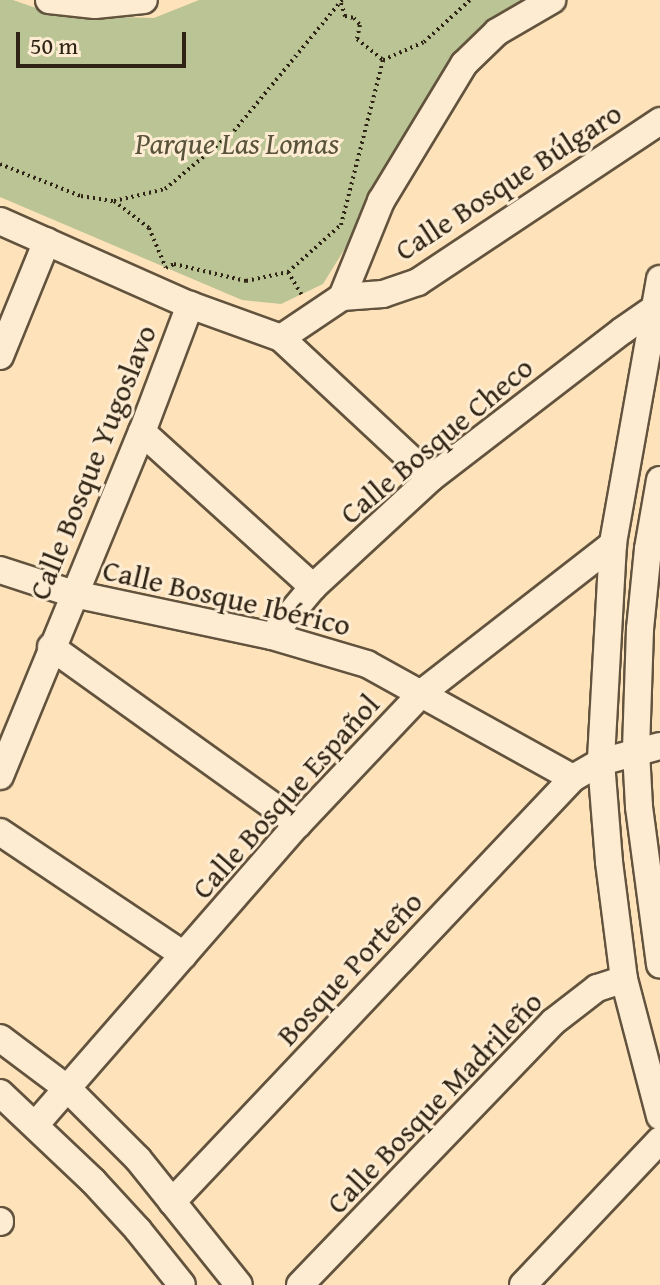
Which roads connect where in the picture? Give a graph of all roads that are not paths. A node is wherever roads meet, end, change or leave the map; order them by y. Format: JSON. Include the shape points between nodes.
{"nodes":[{"id":1,"x":49,"y":0,"type":"edge"},
{"id":2,"x":144,"y":0,"type":"edge"},
{"id":3,"x":552,"y":0,"type":"edge"},
{"id":4,"x":660,"y":121,"type":"edge"},
{"id":5,"x":0,"y":221,"type":"edge"},
{"id":6,"x":47,"y":241,"type":"junction"},
{"id":7,"x":660,"y":279,"type":"edge"},
{"id":8,"x":342,"y":297,"type":"junction"},
{"id":9,"x":190,"y":305,"type":"junction"},
{"id":10,"x":657,"y":308,"type":"edge"},
{"id":11,"x":281,"y":338,"type":"junction"},
{"id":12,"x":0,"y":356,"type":"edge"},
{"id":13,"x":142,"y":432,"type":"junction"},
{"id":14,"x":431,"y":478,"type":"junction"},
{"id":15,"x":660,"y":480,"type":"edge"},
{"id":16,"x":613,"y":544,"type":"junction"},
{"id":17,"x":0,"y":570,"type":"edge"},
{"id":18,"x":313,"y":587,"type":"junction"},
{"id":19,"x":74,"y":594,"type":"junction"},
{"id":20,"x":272,"y":636,"type":"junction"},
{"id":21,"x":51,"y":647,"type":"junction"},
{"id":22,"x":423,"y":692,"type":"junction"},
{"id":23,"x":648,"y":749,"type":"edge"},
{"id":24,"x":601,"y":762,"type":"junction"},
{"id":25,"x":0,"y":776,"type":"edge"},
{"id":26,"x":573,"y":778,"type":"junction"},
{"id":27,"x":298,"y":824,"type":"junction"},
{"id":28,"x":0,"y":832,"type":"edge"},
{"id":29,"x":184,"y":955,"type":"junction"},
{"id":30,"x":660,"y":965,"type":"edge"},
{"id":31,"x":624,"y":979,"type":"junction"},
{"id":32,"x":0,"y":1038,"type":"edge"},
{"id":33,"x":68,"y":1089,"type":"junction"},
{"id":34,"x":0,"y":1093,"type":"edge"},
{"id":35,"x":660,"y":1116,"type":"edge"},
{"id":36,"x":36,"y":1124,"type":"junction"},
{"id":37,"x":660,"y":1140,"type":"edge"},
{"id":38,"x":172,"y":1202,"type":"junction"},
{"id":39,"x":182,"y":1285,"type":"edge"},
{"id":40,"x":239,"y":1285,"type":"edge"},
{"id":41,"x":300,"y":1285,"type":"edge"},
{"id":42,"x":523,"y":1285,"type":"edge"}],
"edges":[{"from":1,"to":2,"type":"street","via":[[95,5]]},
{"from":3,"to":8,"type":"street","via":[[497,32],[464,64],[381,201]]},
{"from":4,"to":8,"type":"street","name":"Calle Bosque Búlgaro","via":[[418,282],[383,294]]},
{"from":5,"to":6,"type":"street"},
{"from":6,"to":9,"type":"street"},
{"from":6,"to":12,"type":"street"},
{"from":7,"to":10,"type":"street"},
{"from":8,"to":11,"type":"street"},
{"from":9,"to":11,"type":"street"},
{"from":9,"to":13,"type":"street","name":"Calle Bosque Yugoslavo"},
{"from":10,"to":14,"type":"street","name":"Calle Bosque Checo"},
{"from":10,"to":16,"type":"street"},
{"from":11,"to":14,"type":"street"},
{"from":13,"to":18,"type":"street"},
{"from":13,"to":19,"type":"street","name":"Calle Bosque Yugoslavo"},
{"from":14,"to":18,"type":"street","name":"Calle Bosque Checo"},
{"from":15,"to":23,"type":"street","via":[[640,629]]},
{"from":16,"to":22,"type":"street","name":"Calle Bosque Español"},
{"from":16,"to":24,"type":"street"},
{"from":17,"to":19,"type":"street","name":"Calle Bosque Ibérico"},
{"from":18,"to":20,"type":"street","name":"Calle Bosque Checo"},
{"from":19,"to":20,"type":"street","name":"Calle Bosque Ibérico"},
{"from":19,"to":21,"type":"street","name":"Calle Bosque Yugoslavo"},
{"from":20,"to":22,"type":"street","name":"Calle Bosque Ibérico","via":[[367,664]]},
{"from":21,"to":25,"type":"street","name":"Calle Bosque Yugoslavo"},
{"from":21,"to":27,"type":"street"},
{"from":22,"to":26,"type":"street","name":"Calle Bosque Ibérico"},
{"from":22,"to":27,"type":"street","name":"Calle Bosque Español"},
{"from":23,"to":24,"type":"street"},
{"from":23,"to":30,"type":"street","via":[[642,835]]},
{"from":24,"to":26,"type":"street"},
{"from":24,"to":31,"type":"street"},
{"from":26,"to":38,"type":"street","name":"Bosque Porteño"},
{"from":27,"to":29,"type":"street","name":"Calle Bosque Español"},
{"from":28,"to":29,"type":"street"},
{"from":29,"to":33,"type":"street","name":"Calle Bosque Español"},
{"from":31,"to":35,"type":"street"},
{"from":31,"to":41,"type":"street","name":"Calle Bosque Madrileño","via":[[597,988],[553,1022]]},
{"from":32,"to":33,"type":"street"},
{"from":33,"to":36,"type":"street","name":"Calle Bosque Español"},
{"from":33,"to":38,"type":"street","via":[[138,1159]]},
{"from":34,"to":36,"type":"street"},
{"from":36,"to":39,"type":"street","via":[[138,1230]]},
{"from":37,"to":42,"type":"street"},
{"from":38,"to":40,"type":"street"}]}
